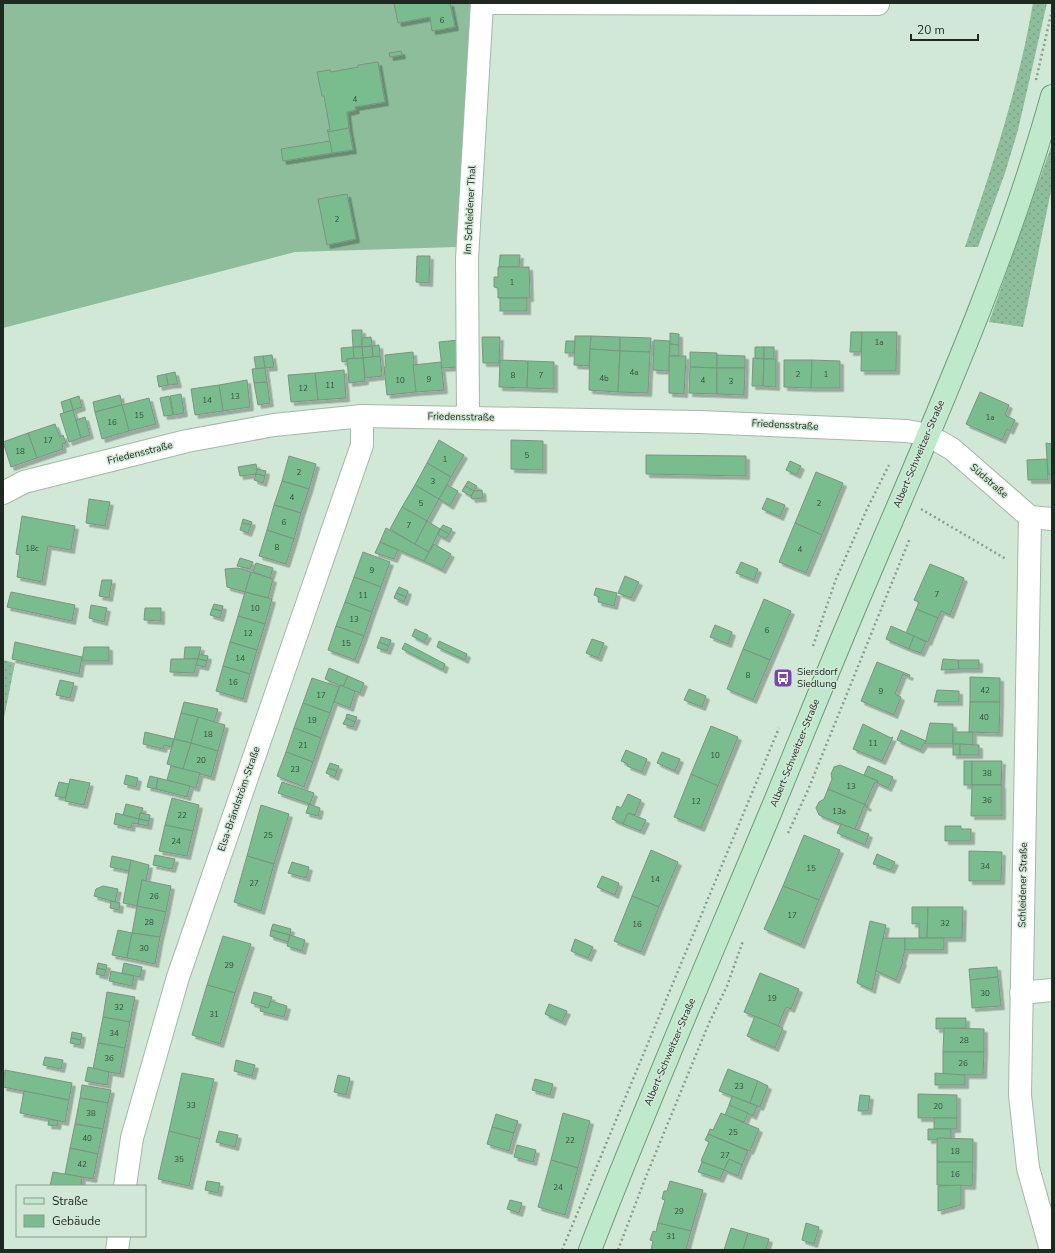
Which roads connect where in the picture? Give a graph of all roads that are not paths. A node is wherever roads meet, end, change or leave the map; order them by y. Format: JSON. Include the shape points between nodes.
{"nodes":[{"id":1,"x":482,"y":3,"type":"edge"},
{"id":2,"x":878,"y":4,"type":"dead end"},
{"id":3,"x":1052,"y":96,"type":"edge"},
{"id":4,"x":362,"y":416,"type":"junction"},
{"id":5,"x":468,"y":417,"type":"junction"},
{"id":6,"x":928,"y":436,"type":"junction"},
{"id":7,"x":3,"y":493,"type":"edge"},
{"id":8,"x":1030,"y":516,"type":"junction"},
{"id":9,"x":1052,"y":519,"type":"edge"},
{"id":10,"x":1052,"y":990,"type":"edge"},
{"id":11,"x":1021,"y":993,"type":"junction"},
{"id":12,"x":125,"y":1185,"type":"edge"},
{"id":13,"x":119,"y":1237,"type":"edge"},
{"id":14,"x":117,"y":1250,"type":"edge"},
{"id":15,"x":590,"y":1250,"type":"edge"},
{"id":16,"x":1051,"y":1250,"type":"edge"}],
"edges":[{"from":1,"to":2,"type":"street","name":"Im Schleidener Thal"},
{"from":1,"to":5,"type":"street","name":"Im Schleidener Thal","via":[[467,259]]},
{"from":3,"to":6,"type":"main road","name":"Albert-Schweitzer-Straße","via":[[1010,231]]},
{"from":4,"to":5,"type":"street","name":"Friedensstraße"},
{"from":4,"to":7,"type":"street","name":"Friedensstraße","via":[[274,425],[187,440],[24,482]]},
{"from":4,"to":12,"type":"street","name":"Elsa-Brändström-Straße","via":[[362,445],[178,977],[132,1138]]},
{"from":5,"to":6,"type":"street","name":"Friedensstraße","via":[[699,422],[907,431]]},
{"from":6,"to":8,"type":"street","name":"Südstraße","via":[[952,448]]},
{"from":6,"to":15,"type":"main road","name":"Albert-Schweitzer-Straße","via":[[835,652],[622,1166]]},
{"from":8,"to":9,"type":"street"},
{"from":8,"to":11,"type":"street","name":"Schleidener Straße"},
{"from":10,"to":11,"type":"street"},
{"from":11,"to":16,"type":"street","name":"Schleidener Straße","via":[[1020,1095],[1027,1160]]},
{"from":13,"to":14,"type":"street"}]}
